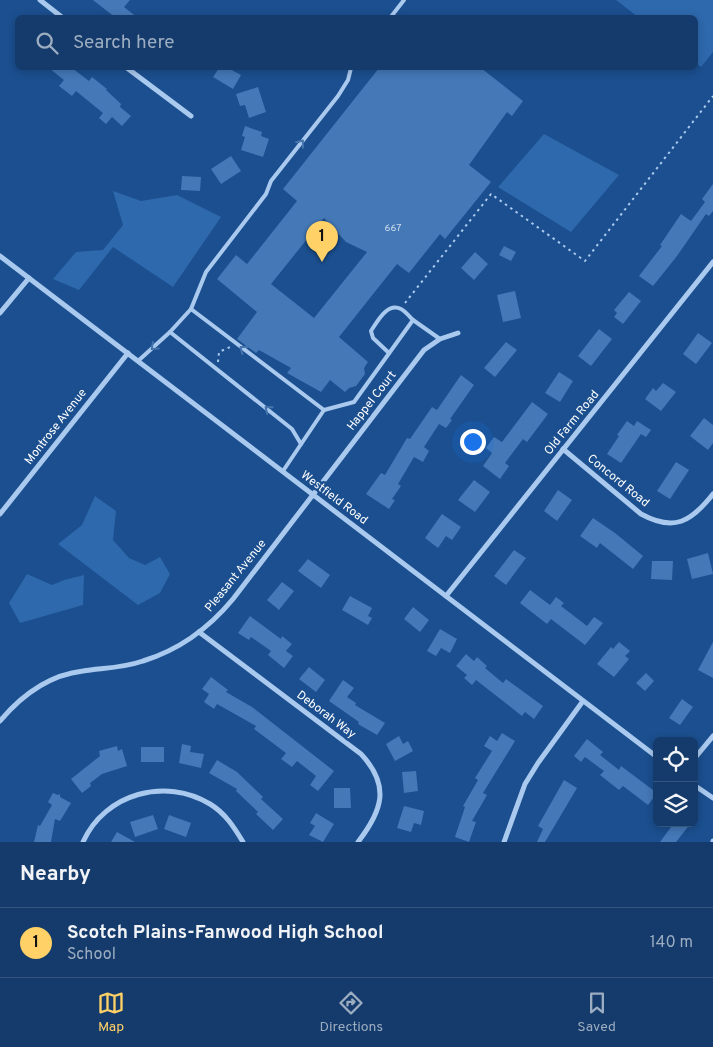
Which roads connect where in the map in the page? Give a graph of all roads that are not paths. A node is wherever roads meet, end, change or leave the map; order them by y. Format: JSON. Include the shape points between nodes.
{"nodes":[{"id":1,"x":40,"y":0,"type":"edge"},
{"id":2,"x":404,"y":0,"type":"edge"},
{"id":3,"x":59,"y":15,"type":"edge"},
{"id":4,"x":392,"y":15,"type":"edge"},
{"id":5,"x":131,"y":70,"type":"edge"},
{"id":6,"x":351,"y":70,"type":"edge"},
{"id":7,"x":191,"y":116,"type":"dead end"},
{"id":8,"x":0,"y":256,"type":"edge"},
{"id":9,"x":713,"y":262,"type":"edge"},
{"id":10,"x":30,"y":278,"type":"junction"},
{"id":11,"x":191,"y":309,"type":"junction"},
{"id":12,"x":0,"y":313,"type":"edge"},
{"id":13,"x":413,"y":320,"type":"junction"},
{"id":14,"x":170,"y":332,"type":"junction"},
{"id":15,"x":458,"y":332,"type":"dead end"},
{"id":16,"x":440,"y":339,"type":"junction"},
{"id":17,"x":128,"y":353,"type":"junction"},
{"id":18,"x":389,"y":353,"type":"junction"},
{"id":19,"x":138,"y":361,"type":"junction"},
{"id":20,"x":324,"y":410,"type":"junction"},
{"id":21,"x":301,"y":444,"type":"junction"},
{"id":22,"x":563,"y":449,"type":"junction"},
{"id":23,"x":283,"y":471,"type":"junction"},
{"id":24,"x":312,"y":494,"type":"junction"},
{"id":25,"x":713,"y":494,"type":"edge"},
{"id":26,"x":0,"y":514,"type":"edge"},
{"id":27,"x":446,"y":596,"type":"junction"},
{"id":28,"x":199,"y":632,"type":"junction"},
{"id":29,"x":584,"y":701,"type":"junction"},
{"id":30,"x":0,"y":721,"type":"edge"},
{"id":31,"x":713,"y":736,"type":"edge"},
{"id":32,"x":653,"y":754,"type":"edge"},
{"id":33,"x":698,"y":754,"type":"edge"},
{"id":34,"x":698,"y":788,"type":"edge"},
{"id":35,"x":713,"y":798,"type":"edge"},
{"id":36,"x":83,"y":842,"type":"edge"},
{"id":37,"x":242,"y":842,"type":"edge"},
{"id":38,"x":358,"y":842,"type":"edge"},
{"id":39,"x":504,"y":842,"type":"edge"}],
"edges":[{"from":1,"to":3,"type":"street"},
{"from":2,"to":4,"type":"lane"},
{"from":5,"to":7,"type":"street"},
{"from":11,"to":6,"type":"lane","one_way":true,"via":[[206,272],[266,194],[271,181],[338,96]]},
{"from":8,"to":10,"type":"street","name":"Westfield Road"},
{"from":9,"to":22,"type":"street","name":"Old Farm Road"},
{"from":10,"to":12,"type":"street"},
{"from":10,"to":17,"type":"street","name":"Westfield Road"},
{"from":11,"to":14,"type":"lane"},
{"from":20,"to":11,"type":"lane","one_way":true},
{"from":13,"to":16,"type":"lane"},
{"from":13,"to":18,"type":"lane"},
{"from":13,"to":18,"type":"lane","via":[[401,309],[390,308],[371,330],[373,338]]},
{"from":14,"to":19,"type":"lane","one_way":true},
{"from":21,"to":14,"type":"lane","one_way":true,"via":[[292,428]]},
{"from":15,"to":16,"type":"street","name":"Happel Court"},
{"from":16,"to":24,"type":"street","name":"Happel Court","via":[[424,350]]},
{"from":17,"to":19,"type":"street","name":"Westfield Road"},
{"from":17,"to":26,"type":"street","name":"Montrose Avenue"},
{"from":18,"to":20,"type":"lane","via":[[354,402]]},
{"from":19,"to":23,"type":"street","name":"Westfield Road"},
{"from":20,"to":21,"type":"lane"},
{"from":21,"to":23,"type":"lane"},
{"from":22,"to":25,"type":"street","name":"Concord Road","via":[[652,520],[671,523],[690,518],[705,506]]},
{"from":22,"to":27,"type":"street","name":"Old Farm Road"},
{"from":23,"to":24,"type":"street","name":"Westfield Road"},
{"from":24,"to":27,"type":"street","name":"Westfield Road"},
{"from":24,"to":28,"type":"street","name":"Pleasant Avenue","via":[[233,599]]},
{"from":27,"to":29,"type":"street","name":"Westfield Road"},
{"from":28,"to":30,"type":"street","name":"Pleasant Avenue","via":[[178,646],[142,662],[56,678],[22,698]]},
{"from":28,"to":38,"type":"street","name":"Deborah Way","via":[[368,762],[378,782],[379,804],[376,815]]},
{"from":29,"to":32,"type":"street","name":"Westfield Road"},
{"from":29,"to":39,"type":"street","via":[[525,784]]},
{"from":31,"to":33,"type":"street"},
{"from":34,"to":35,"type":"street"},
{"from":36,"to":37,"type":"street","via":[[94,823],[115,805],[131,796],[158,790],[185,793],[210,804],[225,816]]}]}
